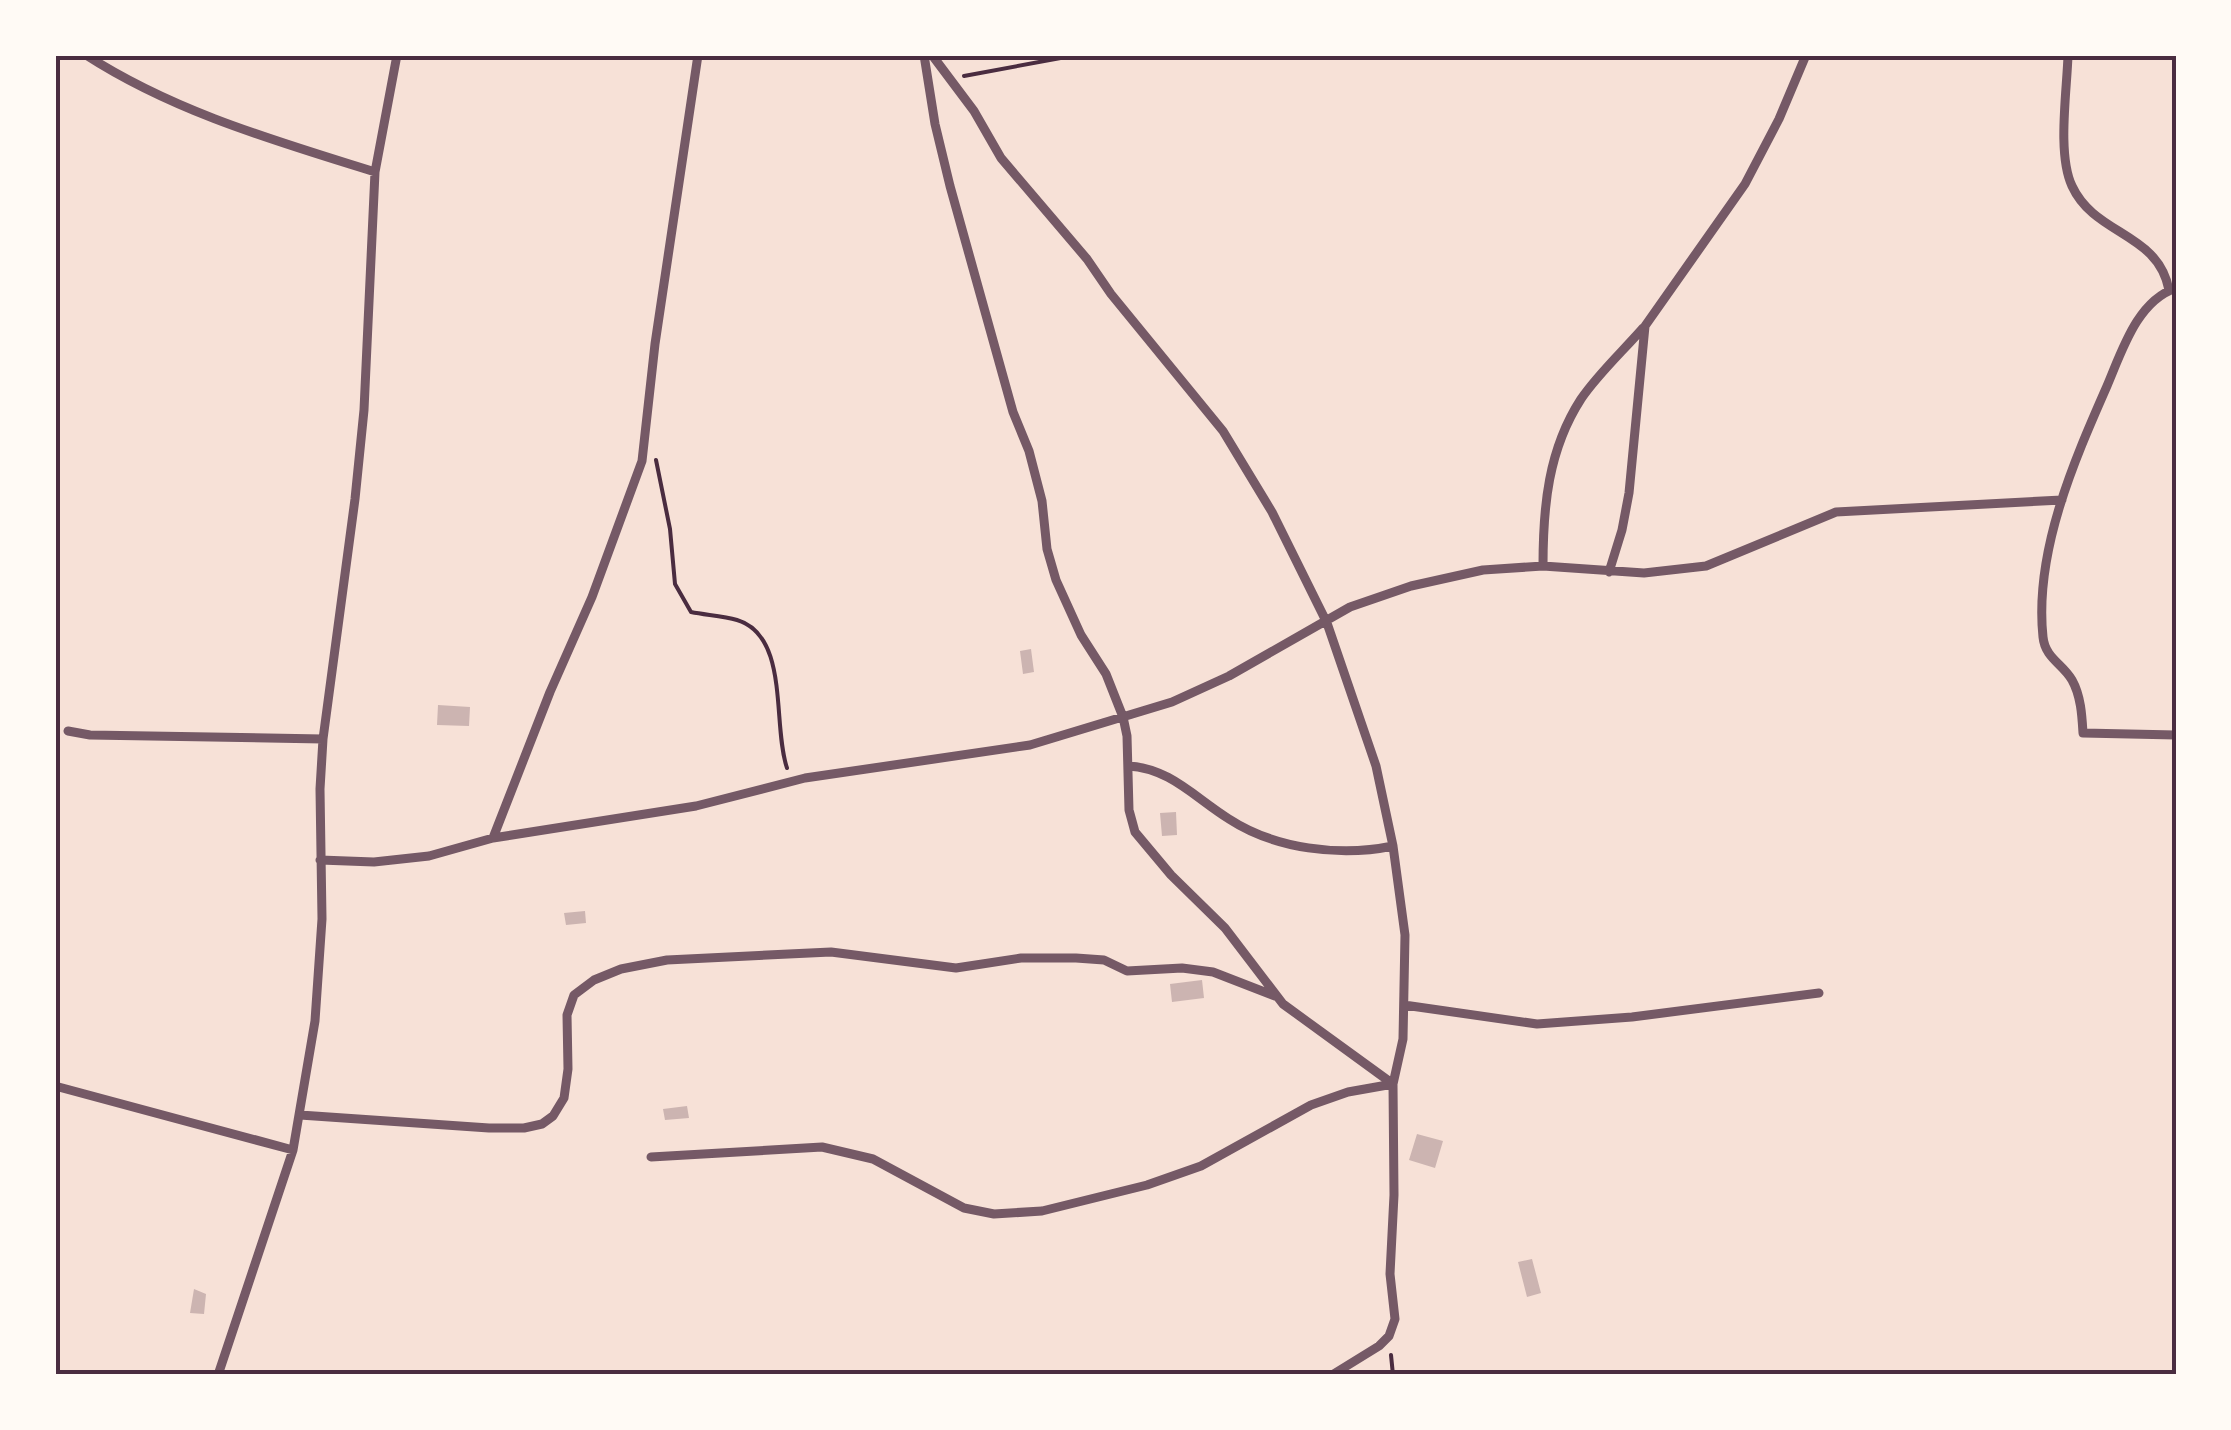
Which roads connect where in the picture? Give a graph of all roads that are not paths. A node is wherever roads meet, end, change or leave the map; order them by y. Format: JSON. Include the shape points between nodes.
{"nodes":[{"id":1,"x":86,"y":55,"type":"edge"},
{"id":2,"x":396,"y":55,"type":"edge"},
{"id":3,"x":698,"y":55,"type":"edge"},
{"id":4,"x":924,"y":55,"type":"edge"},
{"id":5,"x":932,"y":55,"type":"edge"},
{"id":6,"x":1806,"y":55,"type":"edge"},
{"id":7,"x":2068,"y":55,"type":"edge"},
{"id":8,"x":375,"y":172,"type":"junction"},
{"id":9,"x":2173,"y":289,"type":"edge"},
{"id":10,"x":1645,"y":326,"type":"junction"},
{"id":11,"x":2062,"y":500,"type":"junction"},
{"id":12,"x":1542,"y":566,"type":"junction"},
{"id":13,"x":1609,"y":572,"type":"junction"},
{"id":14,"x":1327,"y":622,"type":"junction"},
{"id":15,"x":1123,"y":716,"type":"junction"},
{"id":16,"x":68,"y":732,"type":"dead end"},
{"id":17,"x":2176,"y":735,"type":"edge"},
{"id":18,"x":323,"y":740,"type":"junction"},
{"id":19,"x":1128,"y":766,"type":"junction"},
{"id":20,"x":493,"y":838,"type":"junction"},
{"id":21,"x":1393,"y":846,"type":"junction"},
{"id":22,"x":320,"y":860,"type":"junction"},
{"id":23,"x":1819,"y":993,"type":"dead end"},
{"id":24,"x":1276,"y":996,"type":"junction"},
{"id":25,"x":1404,"y":1005,"type":"junction"},
{"id":26,"x":1393,"y":1084,"type":"junction"},
{"id":27,"x":55,"y":1086,"type":"edge"},
{"id":28,"x":300,"y":1115,"type":"junction"},
{"id":29,"x":293,"y":1150,"type":"junction"},
{"id":30,"x":651,"y":1157,"type":"dead end"},
{"id":31,"x":218,"y":1375,"type":"edge"},
{"id":32,"x":1332,"y":1375,"type":"edge"}],
"edges":[{"from":1,"to":8,"type":"street","via":[[178,104]]},
{"from":2,"to":8,"type":"street"},
{"from":3,"to":20,"type":"street","via":[[642,461]]},
{"from":4,"to":15,"type":"street","via":[[950,186],[1013,412],[1030,451],[1056,580]]},
{"from":5,"to":14,"type":"street","via":[[1001,158],[1223,431]]},
{"from":6,"to":10,"type":"street","via":[[1745,184]]},
{"from":7,"to":9,"type":"street","via":[[2071,183],[2096,218],[2154,254]]},
{"from":8,"to":18,"type":"street","via":[[356,499]]},
{"from":9,"to":11,"type":"street","via":[[2156,298],[2131,334]]},
{"from":10,"to":12,"type":"street","via":[[1581,399],[1562,440],[1549,474]]},
{"from":10,"to":13,"type":"street","via":[[1629,493]]},
{"from":11,"to":13,"type":"street","via":[[1836,512],[1706,566]]},
{"from":11,"to":17,"type":"street","via":[[2044,582],[2043,642],[2074,684],[2083,732]]},
{"from":12,"to":13,"type":"street"},
{"from":12,"to":14,"type":"street","via":[[1410,586]]},
{"from":14,"to":15,"type":"street","via":[[1172,702]]},
{"from":14,"to":21,"type":"street","via":[[1376,766]]},
{"from":15,"to":19,"type":"street"},
{"from":15,"to":20,"type":"street","via":[[1030,745]]},
{"from":16,"to":18,"type":"street"},
{"from":18,"to":22,"type":"street"},
{"from":19,"to":21,"type":"street","via":[[1158,771],[1232,821],[1281,841],[1341,852]]},
{"from":19,"to":24,"type":"street","via":[[1129,810],[1140,842],[1225,928]]},
{"from":20,"to":22,"type":"street","via":[[428,856]]},
{"from":21,"to":25,"type":"street","via":[[1405,935]]},
{"from":22,"to":28,"type":"street","via":[[320,966]]},
{"from":23,"to":25,"type":"street","via":[[1537,1024]]},
{"from":24,"to":26,"type":"street"},
{"from":24,"to":28,"type":"street","via":[[1213,972],[1126,971],[1104,960],[1076,958],[956,968],[844,952],[667,960],[622,969],[574,995],[567,1014],[564,1098],[542,1124],[489,1128]]},
{"from":25,"to":26,"type":"street"},
{"from":26,"to":30,"type":"street","via":[[1311,1105],[1202,1166],[1042,1211],[964,1208],[873,1159],[822,1147]]},
{"from":26,"to":32,"type":"street","via":[[1393,1328]]},
{"from":27,"to":29,"type":"street"},
{"from":28,"to":29,"type":"street"},
{"from":29,"to":31,"type":"street"}]}
